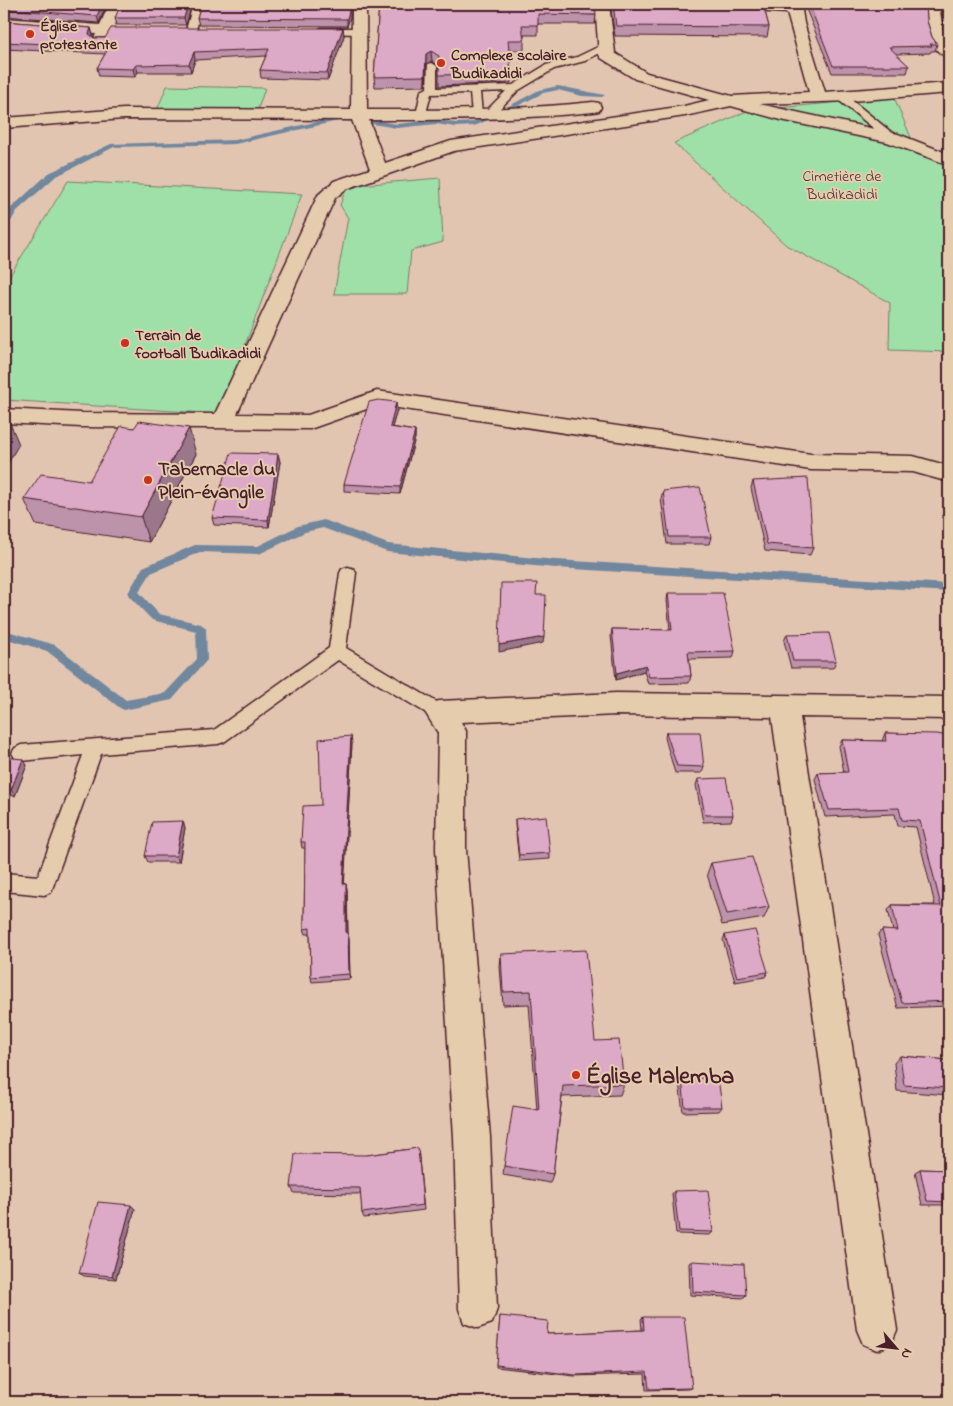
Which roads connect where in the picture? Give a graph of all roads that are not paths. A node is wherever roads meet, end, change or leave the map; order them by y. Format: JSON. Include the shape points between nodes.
{"nodes":[{"id":1,"x":116,"y":4,"type":"edge"},
{"id":2,"x":198,"y":4,"type":"edge"},
{"id":3,"x":359,"y":4,"type":"edge"},
{"id":4,"x":602,"y":4,"type":"edge"},
{"id":5,"x":699,"y":4,"type":"edge"},
{"id":6,"x":932,"y":4,"type":"edge"},
{"id":7,"x":793,"y":6,"type":"edge"},
{"id":8,"x":4,"y":22,"type":"edge"},
{"id":9,"x":191,"y":30,"type":"edge"},
{"id":10,"x":310,"y":31,"type":"edge"},
{"id":11,"x":359,"y":31,"type":"junction"},
{"id":12,"x":606,"y":46,"type":"junction"},
{"id":13,"x":949,"y":52,"type":"edge"},
{"id":14,"x":432,"y":66,"type":"edge"},
{"id":15,"x":515,"y":88,"type":"junction"},
{"id":16,"x":949,"y":88,"type":"edge"},
{"id":17,"x":476,"y":90,"type":"junction"},
{"id":18,"x":432,"y":91,"type":"junction"},
{"id":19,"x":840,"y":96,"type":"junction"},
{"id":20,"x":819,"y":97,"type":"junction"},
{"id":21,"x":650,"y":101,"type":"dead end"},
{"id":22,"x":729,"y":101,"type":"junction"},
{"id":23,"x":608,"y":105,"type":"dead end"},
{"id":24,"x":704,"y":105,"type":"junction"},
{"id":25,"x":482,"y":114,"type":"junction"},
{"id":26,"x":358,"y":115,"type":"junction"},
{"id":27,"x":421,"y":115,"type":"junction"},
{"id":28,"x":4,"y":123,"type":"edge"},
{"id":29,"x":892,"y":138,"type":"junction"},
{"id":30,"x":949,"y":160,"type":"edge"},
{"id":31,"x":379,"y":170,"type":"junction"},
{"id":32,"x":4,"y":416,"type":"edge"},
{"id":33,"x":223,"y":421,"type":"junction"},
{"id":34,"x":949,"y":474,"type":"edge"},
{"id":35,"x":348,"y":573,"type":"dead end"},
{"id":36,"x":337,"y":651,"type":"junction"},
{"id":37,"x":784,"y":705,"type":"junction"},
{"id":38,"x":949,"y":708,"type":"edge"},
{"id":39,"x":439,"y":712,"type":"junction"},
{"id":40,"x":95,"y":747,"type":"junction"},
{"id":41,"x":20,"y":753,"type":"dead end"},
{"id":42,"x":4,"y":882,"type":"edge"},
{"id":43,"x":478,"y":1310,"type":"dead end"},
{"id":44,"x":877,"y":1330,"type":"dead end"}],
"edges":[{"from":1,"to":8,"type":"street","via":[[107,34]]},
{"from":2,"to":9,"type":"lane"},
{"from":3,"to":11,"type":"street"},
{"from":4,"to":12,"type":"street"},
{"from":5,"to":7,"type":"street"},
{"from":6,"to":13,"type":"street","via":[[938,39]]},
{"from":7,"to":20,"type":"street"},
{"from":10,"to":11,"type":"lane"},
{"from":11,"to":26,"type":"street"},
{"from":12,"to":15,"type":"lane","via":[[581,59],[550,67]]},
{"from":12,"to":22,"type":"street","via":[[607,55],[641,76]]},
{"from":14,"to":18,"type":"lane"},
{"from":15,"to":17,"type":"lane"},
{"from":15,"to":25,"type":"lane"},
{"from":16,"to":19,"type":"street"},
{"from":17,"to":18,"type":"lane"},
{"from":17,"to":25,"type":"lane"},
{"from":18,"to":27,"type":"lane","via":[[426,92]]},
{"from":19,"to":20,"type":"street"},
{"from":19,"to":29,"type":"lane"},
{"from":20,"to":22,"type":"street"},
{"from":21,"to":24,"type":"street"},
{"from":22,"to":24,"type":"street"},
{"from":22,"to":29,"type":"street"},
{"from":23,"to":25,"type":"street","via":[[538,113]]},
{"from":24,"to":31,"type":"street","via":[[685,111],[451,146]]},
{"from":25,"to":27,"type":"street"},
{"from":26,"to":27,"type":"street"},
{"from":26,"to":28,"type":"street","via":[[124,114]]},
{"from":26,"to":31,"type":"street"},
{"from":29,"to":30,"type":"street"},
{"from":31,"to":33,"type":"street","via":[[340,185],[327,195]]},
{"from":32,"to":33,"type":"street"},
{"from":33,"to":34,"type":"street","via":[[310,422],[377,398],[811,462],[913,464]]},
{"from":35,"to":36,"type":"lane"},
{"from":36,"to":39,"type":"lane"},
{"from":36,"to":40,"type":"lane","via":[[218,737]]},
{"from":37,"to":38,"type":"street"},
{"from":37,"to":39,"type":"street","via":[[616,704]]},
{"from":37,"to":44,"type":"street"},
{"from":39,"to":43,"type":"street","via":[[452,731],[451,849],[472,1137]]},
{"from":40,"to":41,"type":"lane"},
{"from":40,"to":42,"type":"lane","via":[[44,886]]}]}
